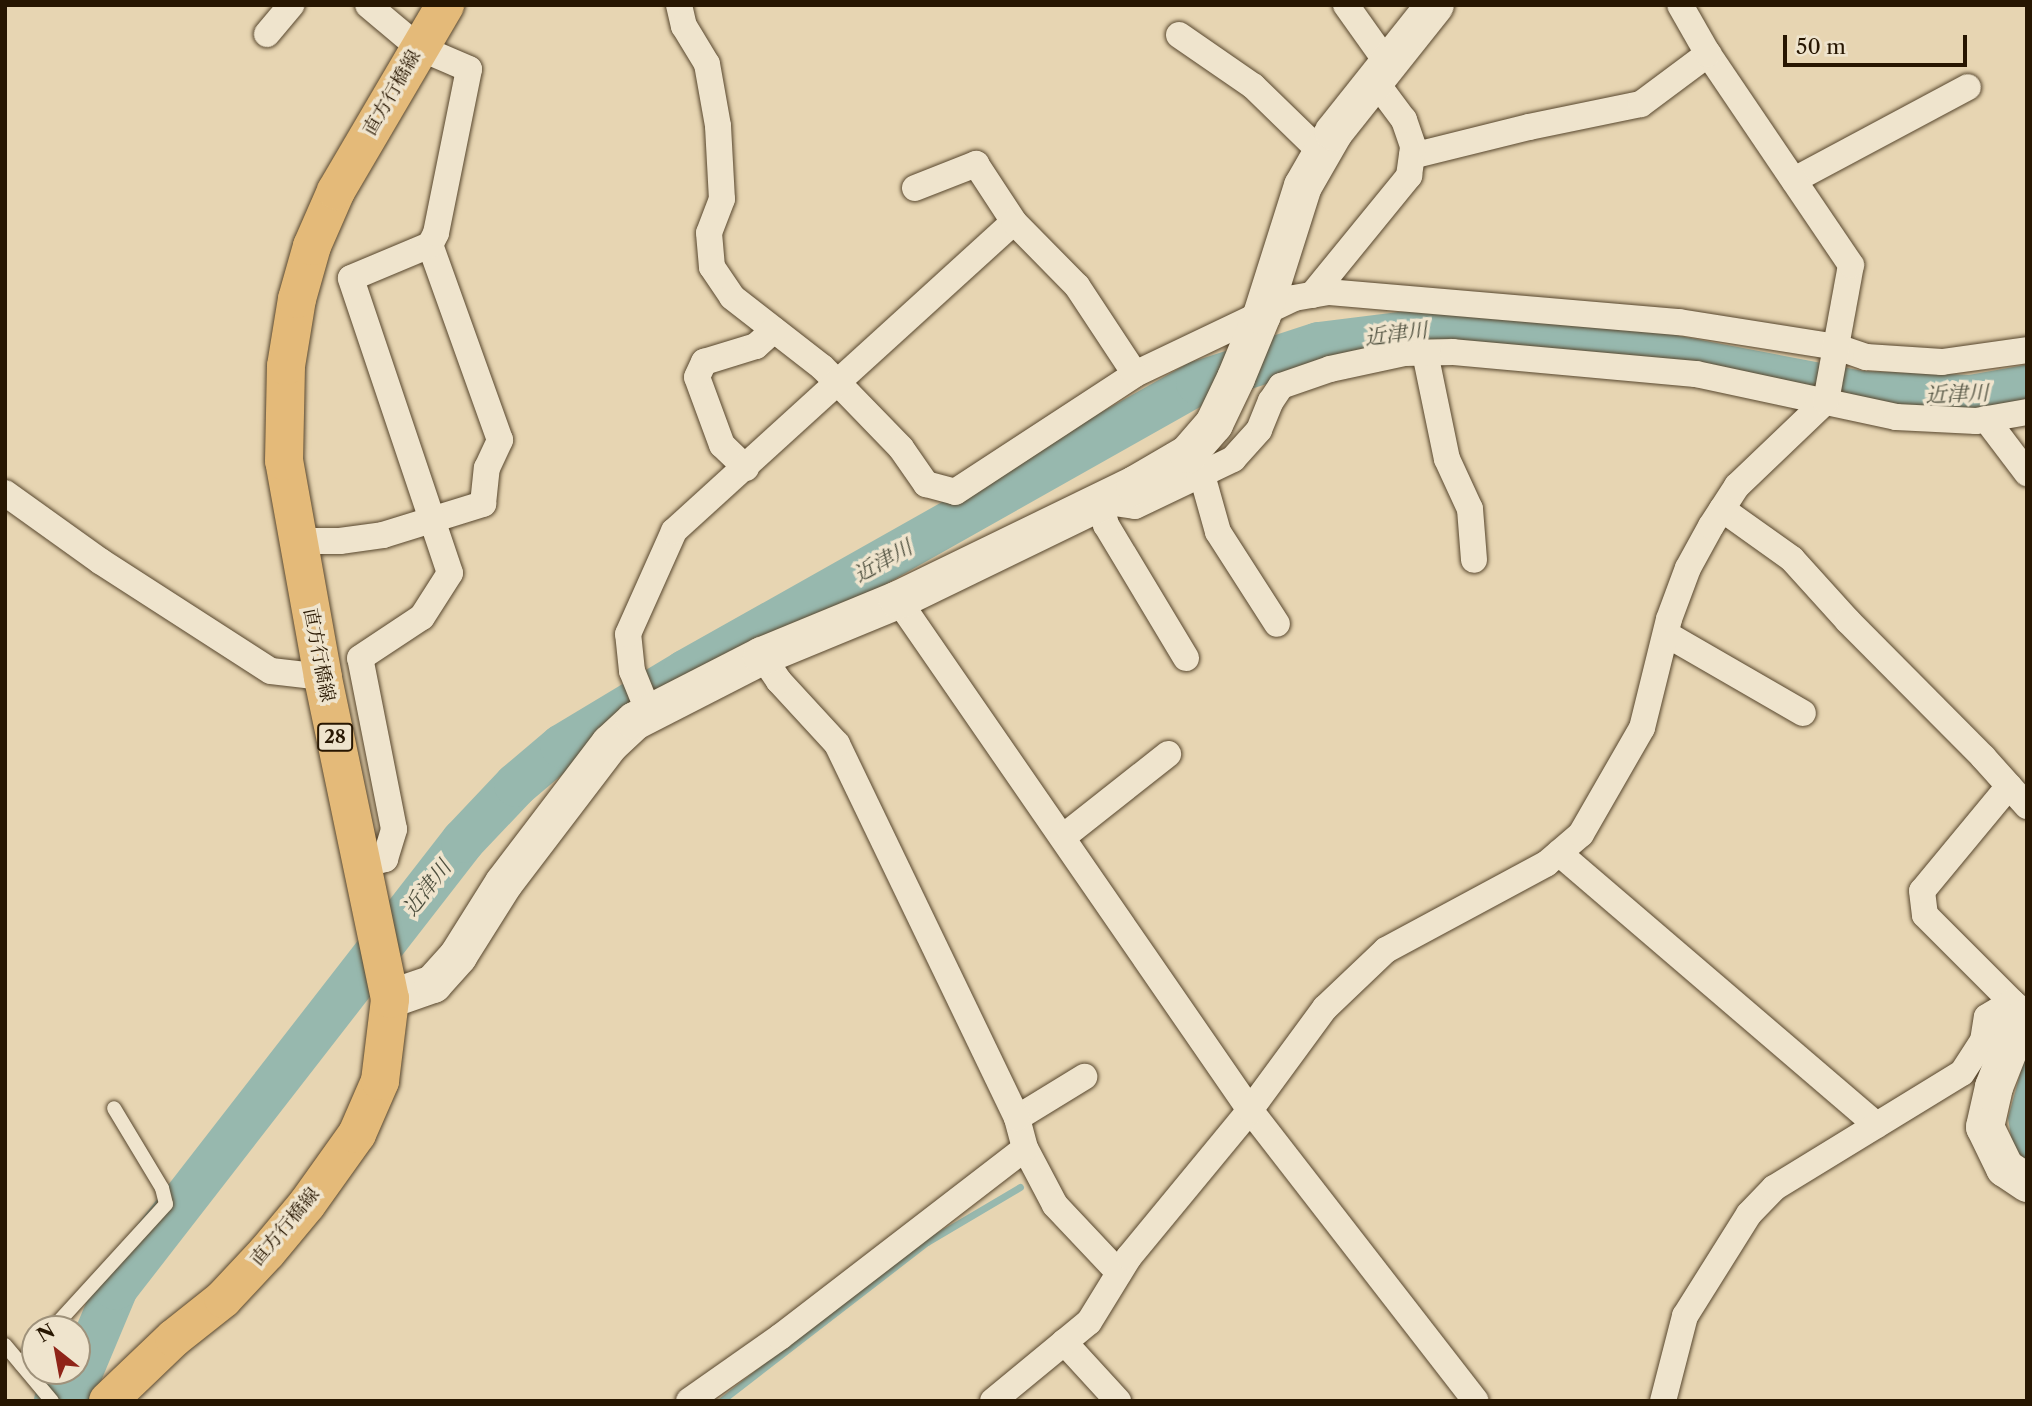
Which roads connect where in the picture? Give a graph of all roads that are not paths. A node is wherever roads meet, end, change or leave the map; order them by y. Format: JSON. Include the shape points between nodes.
{"nodes":[{"id":1,"x":291,"y":5,"type":"edge"},
{"id":2,"x":368,"y":5,"type":"edge"},
{"id":3,"x":445,"y":5,"type":"edge"},
{"id":4,"x":679,"y":5,"type":"edge"},
{"id":5,"x":1346,"y":5,"type":"edge"},
{"id":6,"x":1435,"y":5,"type":"edge"},
{"id":7,"x":1680,"y":5,"type":"edge"},
{"id":8,"x":267,"y":34,"type":"dead end"},
{"id":9,"x":1179,"y":35,"type":"dead end"},
{"id":10,"x":418,"y":47,"type":"junction"},
{"id":11,"x":1708,"y":54,"type":"junction"},
{"id":12,"x":1382,"y":72,"type":"junction"},
{"id":13,"x":1968,"y":87,"type":"dead end"},
{"id":14,"x":1322,"y":153,"type":"junction"},
{"id":15,"x":1412,"y":156,"type":"junction"},
{"id":16,"x":1794,"y":180,"type":"junction"},
{"id":17,"x":915,"y":188,"type":"dead end"},
{"id":18,"x":1014,"y":222,"type":"junction"},
{"id":19,"x":430,"y":244,"type":"junction"},
{"id":20,"x":1312,"y":295,"type":"junction"},
{"id":21,"x":1262,"y":315,"type":"junction"},
{"id":22,"x":774,"y":330,"type":"junction"},
{"id":23,"x":2027,"y":350,"type":"edge"},
{"id":24,"x":1425,"y":353,"type":"junction"},
{"id":25,"x":1835,"y":355,"type":"junction"},
{"id":26,"x":1135,"y":373,"type":"junction"},
{"id":27,"x":839,"y":384,"type":"junction"},
{"id":28,"x":1826,"y":401,"type":"junction"},
{"id":29,"x":2027,"y":412,"type":"edge"},
{"id":30,"x":1986,"y":419,"type":"junction"},
{"id":31,"x":746,"y":468,"type":"junction"},
{"id":32,"x":2027,"y":472,"type":"edge"},
{"id":33,"x":1202,"y":475,"type":"junction"},
{"id":34,"x":5,"y":493,"type":"edge"},
{"id":35,"x":1100,"y":501,"type":"junction"},
{"id":36,"x":1722,"y":509,"type":"junction"},
{"id":37,"x":431,"y":522,"type":"junction"},
{"id":38,"x":298,"y":541,"type":"junction"},
{"id":39,"x":1474,"y":560,"type":"dead end"},
{"id":40,"x":898,"y":600,"type":"junction"},
{"id":41,"x":1277,"y":624,"type":"dead end"},
{"id":42,"x":1666,"y":634,"type":"junction"},
{"id":43,"x":762,"y":656,"type":"junction"},
{"id":44,"x":1186,"y":658,"type":"dead end"},
{"id":45,"x":323,"y":677,"type":"junction"},
{"id":46,"x":649,"y":713,"type":"junction"},
{"id":47,"x":1803,"y":713,"type":"dead end"},
{"id":48,"x":1168,"y":754,"type":"dead end"},
{"id":49,"x":2009,"y":786,"type":"junction"},
{"id":50,"x":2027,"y":806,"type":"edge"},
{"id":51,"x":1063,"y":837,"type":"junction"},
{"id":52,"x":1559,"y":853,"type":"junction"},
{"id":53,"x":363,"y":865,"type":"junction"},
{"id":54,"x":390,"y":999,"type":"junction"},
{"id":55,"x":2022,"y":1011,"type":"edge"},
{"id":56,"x":1084,"y":1077,"type":"dead end"},
{"id":57,"x":114,"y":1108,"type":"dead end"},
{"id":58,"x":1250,"y":1110,"type":"junction"},
{"id":59,"x":1017,"y":1118,"type":"junction"},
{"id":60,"x":1876,"y":1125,"type":"junction"},
{"id":61,"x":1026,"y":1149,"type":"junction"},
{"id":62,"x":2027,"y":1183,"type":"edge"},
{"id":63,"x":1119,"y":1273,"type":"junction"},
{"id":64,"x":65,"y":1315,"type":"edge"},
{"id":65,"x":1064,"y":1342,"type":"junction"},
{"id":66,"x":5,"y":1345,"type":"edge"},
{"id":67,"x":21,"y":1364,"type":"edge"},
{"id":68,"x":39,"y":1385,"type":"edge"},
{"id":69,"x":52,"y":1401,"type":"edge"},
{"id":70,"x":108,"y":1401,"type":"edge"},
{"id":71,"x":689,"y":1401,"type":"edge"},
{"id":72,"x":993,"y":1401,"type":"edge"},
{"id":73,"x":1118,"y":1401,"type":"edge"},
{"id":74,"x":1476,"y":1401,"type":"edge"},
{"id":75,"x":1663,"y":1401,"type":"edge"}],
"edges":[{"from":1,"to":8,"type":"street"},
{"from":2,"to":10,"type":"street"},
{"from":3,"to":10,"type":"main road","name":"直方行橋線","number":"28"},
{"from":4,"to":22,"type":"street","via":[[684,26],[708,64],[718,126],[722,199],[709,233],[712,267],[732,298]]},
{"from":5,"to":12,"type":"street"},
{"from":6,"to":12,"type":"street"},
{"from":7,"to":11,"type":"street"},
{"from":9,"to":14,"type":"street","via":[[1253,86]]},
{"from":10,"to":19,"type":"street","via":[[469,69]]},
{"from":10,"to":38,"type":"main road","name":"直方行橋線","number":"28","via":[[336,191],[312,246],[297,299],[286,366],[284,461]]},
{"from":11,"to":15,"type":"street","via":[[1641,104]]},
{"from":11,"to":16,"type":"street"},
{"from":12,"to":14,"type":"street"},
{"from":12,"to":15,"type":"street","via":[[1404,120]]},
{"from":13,"to":16,"type":"street"},
{"from":14,"to":21,"type":"street","via":[[1303,186]]},
{"from":15,"to":20,"type":"street","via":[[1409,177]]},
{"from":16,"to":25,"type":"street","via":[[1851,265]]},
{"from":17,"to":18,"type":"street","via":[[976,164]]},
{"from":18,"to":26,"type":"street","via":[[1077,286]]},
{"from":18,"to":27,"type":"street"},
{"from":19,"to":37,"type":"street","via":[[500,440],[486,468],[483,505]]},
{"from":19,"to":37,"type":"street","via":[[351,278]]},
{"from":20,"to":21,"type":"street","via":[[1294,298]]},
{"from":20,"to":25,"type":"street","via":[[1328,292],[1679,322]]},
{"from":21,"to":26,"type":"street"},
{"from":21,"to":35,"type":"street","via":[[1214,424],[1188,454]]},
{"from":22,"to":27,"type":"street"},
{"from":22,"to":31,"type":"street","via":[[756,346],[704,362],[697,377],[722,445]]},
{"from":23,"to":25,"type":"street","via":[[1942,362]]},
{"from":24,"to":28,"type":"street","via":[[1696,374]]},
{"from":24,"to":33,"type":"street","via":[[1330,369],[1281,386],[1259,430],[1233,458]]},
{"from":24,"to":39,"type":"street","via":[[1447,459],[1470,509]]},
{"from":25,"to":28,"type":"street"},
{"from":26,"to":27,"type":"street","via":[[955,492],[926,484],[901,448]]},
{"from":27,"to":31,"type":"street"},
{"from":28,"to":30,"type":"street","via":[[1896,417]]},
{"from":28,"to":36,"type":"street","via":[[1737,486]]},
{"from":29,"to":30,"type":"street"},
{"from":30,"to":32,"type":"street"},
{"from":31,"to":46,"type":"street","via":[[674,531],[628,634],[632,671]]},
{"from":33,"to":35,"type":"street","via":[[1135,506]]},
{"from":33,"to":41,"type":"street","via":[[1218,532]]},
{"from":34,"to":45,"type":"street","via":[[100,561],[271,671]]},
{"from":35,"to":40,"type":"street"},
{"from":35,"to":44,"type":"street","via":[[1106,525]]},
{"from":36,"to":42,"type":"street","via":[[1688,568]]},
{"from":36,"to":49,"type":"street","via":[[1792,559]]},
{"from":37,"to":38,"type":"street","via":[[361,538]]},
{"from":37,"to":53,"type":"street","via":[[450,572],[422,617],[360,658],[394,829],[385,859]]},
{"from":38,"to":45,"type":"main road","name":"直方行橋線","number":"28"},
{"from":40,"to":43,"type":"street"},
{"from":40,"to":51,"type":"street"},
{"from":42,"to":47,"type":"street"},
{"from":42,"to":52,"type":"street","via":[[1642,728],[1581,834]]},
{"from":43,"to":46,"type":"street"},
{"from":43,"to":59,"type":"street","via":[[837,744]]},
{"from":45,"to":53,"type":"main road","name":"直方行橋線","number":"28"},
{"from":46,"to":54,"type":"street","via":[[610,744],[504,883],[458,956],[433,984]]},
{"from":48,"to":51,"type":"street"},
{"from":49,"to":50,"type":"street"},
{"from":49,"to":55,"type":"street","via":[[1922,891],[1925,915]]},
{"from":51,"to":58,"type":"street"},
{"from":52,"to":58,"type":"street","via":[[1386,950],[1325,1008]]},
{"from":52,"to":60,"type":"street"},
{"from":53,"to":54,"type":"main road","name":"直方行橋線","number":"28"},
{"from":54,"to":70,"type":"main road","name":"直方行橋線","number":"28","via":[[380,1081],[357,1134],[307,1204],[223,1299]]},
{"from":55,"to":60,"type":"street","via":[[1987,1017],[1983,1041],[1962,1073]]},
{"from":55,"to":62,"type":"street","via":[[1994,1087],[1985,1127],[2005,1168]]},
{"from":56,"to":59,"type":"street"},
{"from":57,"to":64,"type":"lane","via":[[162,1188],[166,1204]]},
{"from":58,"to":63,"type":"street"},
{"from":58,"to":74,"type":"street"},
{"from":59,"to":61,"type":"street"},
{"from":60,"to":75,"type":"street","via":[[1774,1188],[1749,1214],[1685,1316]]},
{"from":61,"to":63,"type":"street","via":[[1055,1205]]},
{"from":61,"to":71,"type":"street"},
{"from":63,"to":65,"type":"street","via":[[1089,1322]]},
{"from":65,"to":72,"type":"street"},
{"from":65,"to":73,"type":"street"},
{"from":66,"to":67,"type":"lane"},
{"from":68,"to":69,"type":"lane"}]}
